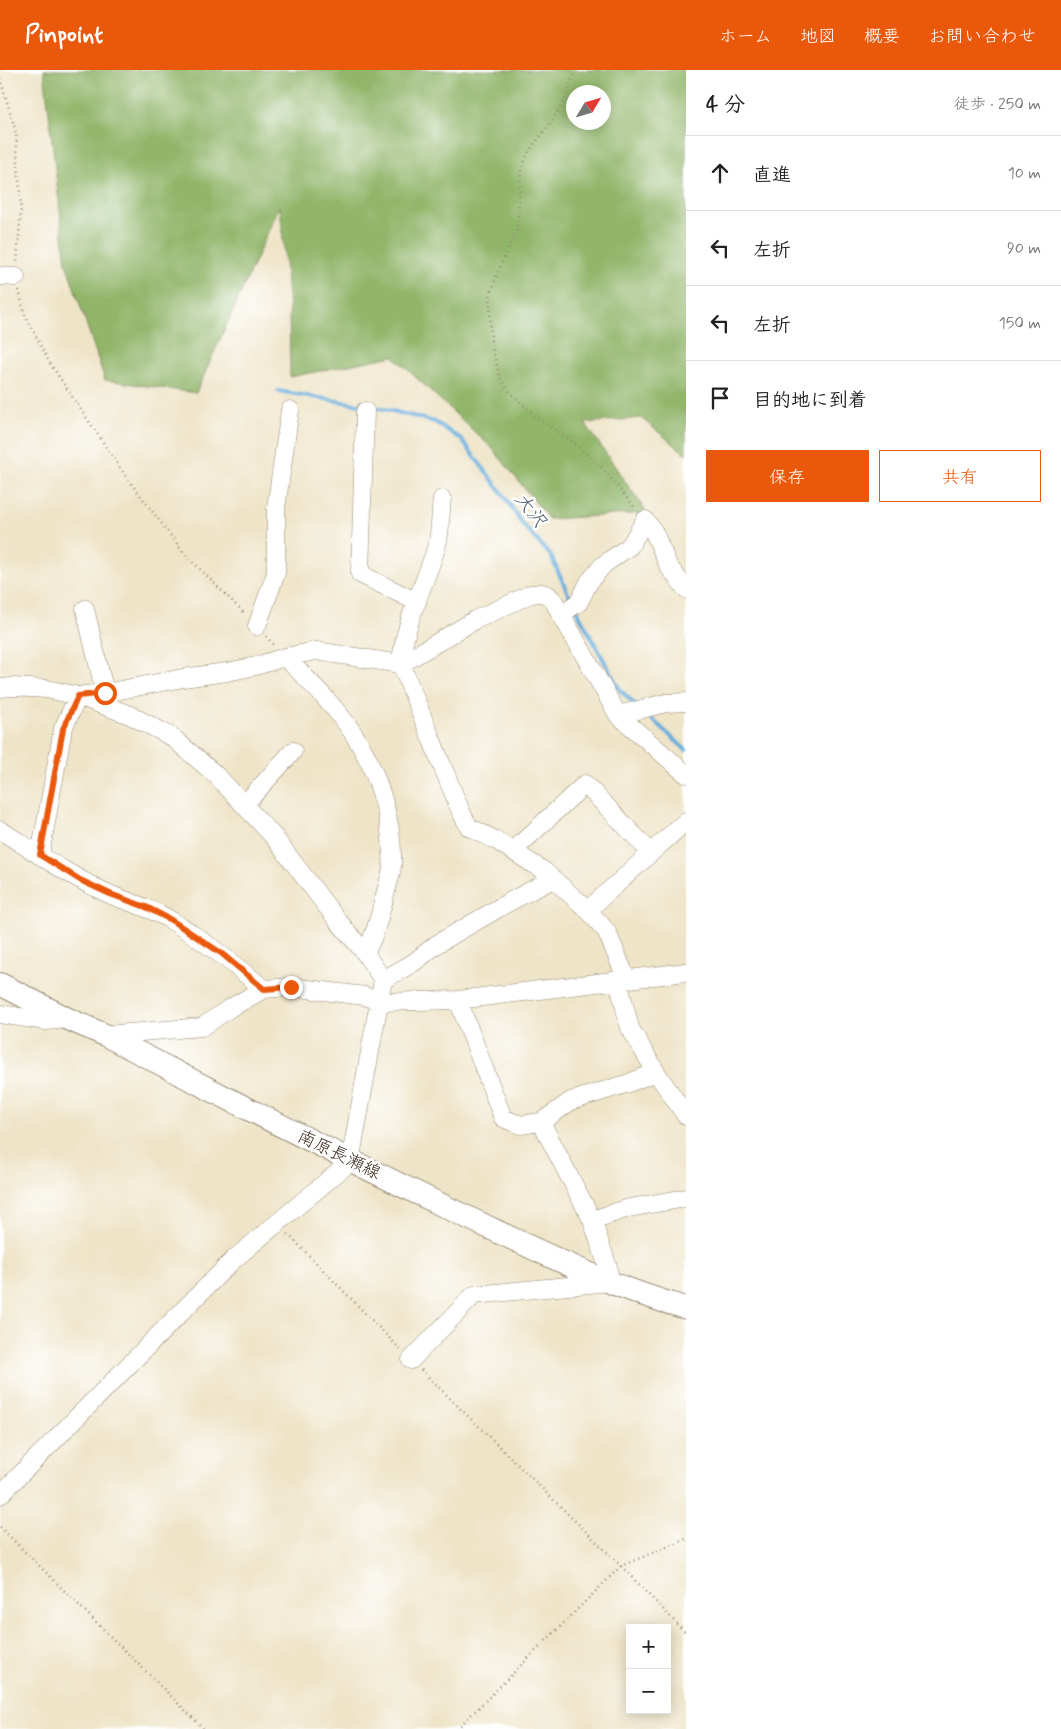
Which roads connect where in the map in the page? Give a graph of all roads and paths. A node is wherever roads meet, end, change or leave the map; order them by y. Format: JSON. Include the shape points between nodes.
{"nodes":[{"id":1,"x":575,"y":70,"type":"edge"},
{"id":2,"x":0,"y":78,"type":"edge"},
{"id":3,"x":8,"y":276,"type":"edge"},
{"id":4,"x":290,"y":410,"type":"dead end"},
{"id":5,"x":365,"y":411,"type":"dead end"},
{"id":6,"x":442,"y":499,"type":"dead end"},
{"id":7,"x":645,"y":520,"type":"junction"},
{"id":8,"x":686,"y":589,"type":"edge"},
{"id":9,"x":417,"y":602,"type":"junction"},
{"id":10,"x":85,"y":609,"type":"dead end"},
{"id":11,"x":560,"y":614,"type":"junction"},
{"id":12,"x":257,"y":626,"type":"junction"},
{"id":13,"x":285,"y":657,"type":"junction"},
{"id":14,"x":401,"y":664,"type":"junction"},
{"id":15,"x":0,"y":688,"type":"edge"},
{"id":16,"x":105,"y":693,"type":"junction"},
{"id":17,"x":78,"y":696,"type":"junction"},
{"id":18,"x":686,"y":702,"type":"edge"},
{"id":19,"x":618,"y":715,"type":"junction"},
{"id":20,"x":293,"y":751,"type":"dead end"},
{"id":21,"x":686,"y":774,"type":"edge"},
{"id":22,"x":244,"y":805,"type":"junction"},
{"id":23,"x":685,"y":825,"type":"edge"},
{"id":24,"x":0,"y":830,"type":"edge"},
{"id":25,"x":513,"y":851,"type":"junction"},
{"id":26,"x":651,"y":853,"type":"junction"},
{"id":27,"x":40,"y":855,"type":"junction"},
{"id":28,"x":553,"y":879,"type":"junction"},
{"id":29,"x":588,"y":910,"type":"junction"},
{"id":30,"x":365,"y":953,"type":"junction"},
{"id":31,"x":686,"y":972,"type":"edge"},
{"id":32,"x":382,"y":980,"type":"junction"},
{"id":33,"x":622,"y":980,"type":"junction"},
{"id":34,"x":0,"y":984,"type":"edge"},
{"id":35,"x":264,"y":989,"type":"junction"},
{"id":36,"x":458,"y":1000,"type":"junction"},
{"id":37,"x":380,"y":1002,"type":"junction"},
{"id":38,"x":0,"y":1014,"type":"edge"},
{"id":39,"x":68,"y":1019,"type":"junction"},
{"id":40,"x":105,"y":1035,"type":"junction"},
{"id":41,"x":656,"y":1072,"type":"junction"},
{"id":42,"x":686,"y":1116,"type":"edge"},
{"id":43,"x":541,"y":1122,"type":"junction"},
{"id":44,"x":350,"y":1162,"type":"junction"},
{"id":45,"x":686,"y":1198,"type":"edge"},
{"id":46,"x":592,"y":1220,"type":"junction"},
{"id":47,"x":277,"y":1223,"type":"junction"},
{"id":48,"x":610,"y":1282,"type":"junction"},
{"id":49,"x":686,"y":1308,"type":"edge"},
{"id":50,"x":411,"y":1360,"type":"junction"},
{"id":51,"x":0,"y":1495,"type":"edge"},
{"id":52,"x":0,"y":1527,"type":"edge"},
{"id":53,"x":686,"y":1539,"type":"edge"},
{"id":54,"x":621,"y":1566,"type":"junction"},
{"id":55,"x":686,"y":1632,"type":"edge"},
{"id":56,"x":204,"y":1729,"type":"edge"},
{"id":57,"x":457,"y":1729,"type":"edge"}],
"edges":[{"from":1,"to":7,"type":"path","via":[[566,98],[529,151],[521,171],[517,229],[490,298],[491,343],[500,378],[510,392],[536,417],[574,443],[603,469]]},
{"from":2,"to":3,"type":"path","via":[[16,132],[21,209]]},
{"from":3,"to":12,"type":"path","via":[[48,362],[125,475],[182,552]]},
{"from":4,"to":12,"type":"street","via":[[276,508],[276,573]]},
{"from":5,"to":9,"type":"street","via":[[360,574]]},
{"from":6,"to":9,"type":"street","via":[[438,543]]},
{"from":7,"to":8,"type":"street","via":[[654,532],[669,567]]},
{"from":7,"to":11,"type":"street","via":[[630,546],[603,565],[579,602]]},
{"from":9,"to":14,"type":"street"},
{"from":10,"to":16,"type":"street"},
{"from":11,"to":14,"type":"street","via":[[548,595],[531,594],[475,620]]},
{"from":11,"to":19,"type":"street"},
{"from":12,"to":13,"type":"path"},
{"from":13,"to":14,"type":"street","via":[[316,651]]},
{"from":13,"to":16,"type":"street","via":[[227,672]]},
{"from":13,"to":30,"type":"street","via":[[331,704],[353,733],[387,807],[392,868],[374,939]]},
{"from":14,"to":25,"type":"street","via":[[469,827]]},
{"from":15,"to":17,"type":"street","via":[[47,689]]},
{"from":16,"to":17,"type":"street"},
{"from":17,"to":22,"type":"street","via":[[130,715],[172,737],[217,776]]},
{"from":17,"to":27,"type":"street","via":[[63,729]]},
{"from":18,"to":19,"type":"street","via":[[666,702]]},
{"from":19,"to":21,"type":"street"},
{"from":20,"to":22,"type":"street"},
{"from":22,"to":30,"type":"street","via":[[273,836]]},
{"from":23,"to":26,"type":"street"},
{"from":24,"to":27,"type":"street"},
{"from":25,"to":26,"type":"street","via":[[586,784]]},
{"from":25,"to":28,"type":"street"},
{"from":26,"to":29,"type":"street"},
{"from":27,"to":35,"type":"street","via":[[80,880],[171,920],[221,953]]},
{"from":28,"to":29,"type":"street"},
{"from":28,"to":32,"type":"street","via":[[509,902]]},
{"from":29,"to":33,"type":"street","via":[[607,932],[624,973]]},
{"from":30,"to":32,"type":"street"},
{"from":31,"to":33,"type":"street"},
{"from":32,"to":37,"type":"street"},
{"from":33,"to":36,"type":"street"},
{"from":33,"to":41,"type":"street","via":[[630,1028]]},
{"from":34,"to":39,"type":"main road","name":"南原長瀬線"},
{"from":35,"to":37,"type":"street","via":[[291,987],[366,996]]},
{"from":35,"to":40,"type":"street","via":[[202,1027]]},
{"from":36,"to":37,"type":"street"},
{"from":36,"to":43,"type":"street","via":[[503,1118],[520,1125]]},
{"from":37,"to":44,"type":"street"},
{"from":38,"to":39,"type":"street","via":[[46,1021]]},
{"from":39,"to":40,"type":"main road","name":"南原長瀬線"},
{"from":40,"to":44,"type":"main road","name":"南原長瀬線"},
{"from":41,"to":42,"type":"street"},
{"from":41,"to":43,"type":"street","via":[[571,1101]]},
{"from":43,"to":46,"type":"street"},
{"from":44,"to":47,"type":"street"},
{"from":44,"to":48,"type":"main road","name":"南原長瀬線"},
{"from":45,"to":46,"type":"street","via":[[630,1208]]},
{"from":46,"to":48,"type":"street"},
{"from":47,"to":50,"type":"path"},
{"from":47,"to":51,"type":"street","via":[[232,1261]]},
{"from":48,"to":49,"type":"main road","name":"南原長瀬線"},
{"from":48,"to":50,"type":"street","via":[[474,1295]]},
{"from":50,"to":54,"type":"path"},
{"from":52,"to":56,"type":"path"},
{"from":53,"to":54,"type":"path"},
{"from":54,"to":55,"type":"path"},
{"from":54,"to":57,"type":"path"}]}
